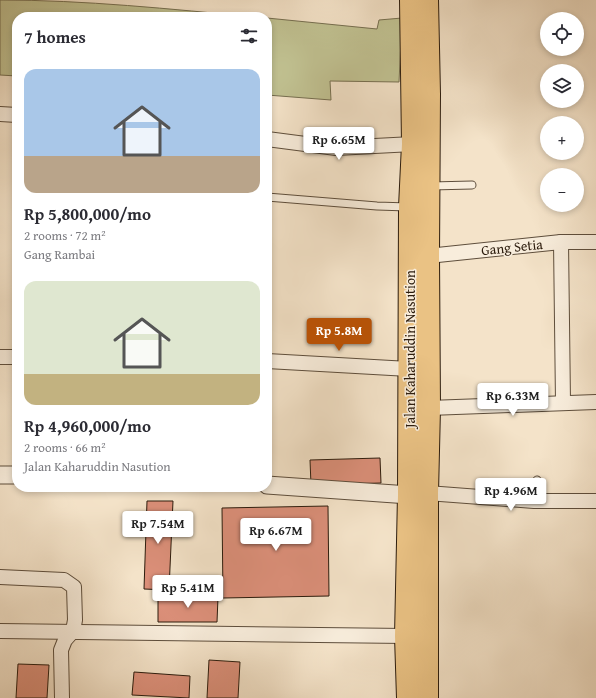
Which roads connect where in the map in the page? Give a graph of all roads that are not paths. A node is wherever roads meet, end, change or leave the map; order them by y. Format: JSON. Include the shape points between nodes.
{"nodes":[{"id":1,"x":411,"y":0,"type":"edge"},
{"id":2,"x":427,"y":0,"type":"edge"},
{"id":3,"x":0,"y":114,"type":"edge"},
{"id":4,"x":12,"y":115,"type":"edge"},
{"id":5,"x":272,"y":140,"type":"edge"},
{"id":6,"x":421,"y":143,"type":"junction"},
{"id":7,"x":472,"y":185,"type":"dead end"},
{"id":8,"x":429,"y":186,"type":"junction"},
{"id":9,"x":272,"y":197,"type":"edge"},
{"id":10,"x":419,"y":208,"type":"junction"},
{"id":11,"x":561,"y":242,"type":"junction"},
{"id":12,"x":596,"y":242,"type":"edge"},
{"id":13,"x":428,"y":256,"type":"junction"},
{"id":14,"x":0,"y":357,"type":"edge"},
{"id":15,"x":12,"y":357,"type":"edge"},
{"id":16,"x":272,"y":361,"type":"edge"},
{"id":17,"x":409,"y":369,"type":"junction"},
{"id":18,"x":563,"y":402,"type":"junction"},
{"id":19,"x":596,"y":402,"type":"edge"},
{"id":20,"x":429,"y":408,"type":"junction"},
{"id":21,"x":0,"y":475,"type":"edge"},
{"id":22,"x":12,"y":475,"type":"edge"},
{"id":23,"x":538,"y":480,"type":"dead end"},
{"id":24,"x":272,"y":485,"type":"edge"},
{"id":25,"x":418,"y":494,"type":"junction"},
{"id":26,"x":534,"y":501,"type":"junction"},
{"id":27,"x":596,"y":501,"type":"edge"},
{"id":28,"x":0,"y":577,"type":"edge"},
{"id":29,"x":0,"y":631,"type":"edge"},
{"id":30,"x":73,"y":631,"type":"junction"},
{"id":31,"x":406,"y":636,"type":"junction"},
{"id":32,"x":62,"y":698,"type":"edge"},
{"id":33,"x":408,"y":698,"type":"edge"},
{"id":34,"x":426,"y":698,"type":"edge"}],
"edges":[{"from":1,"to":6,"type":"highway","name":"Jalan Kaharuddin Nasution"},
{"from":2,"to":6,"type":"highway","name":"Jalan Kaharuddin Nasution"},
{"from":3,"to":4,"type":"street"},
{"from":5,"to":6,"type":"street","via":[[336,148]]},
{"from":6,"to":8,"type":"highway","name":"Jalan Kaharuddin Nasution"},
{"from":6,"to":10,"type":"highway","name":"Jalan Kaharuddin Nasution"},
{"from":7,"to":8,"type":"lane"},
{"from":8,"to":10,"type":"highway","name":"Jalan Kaharuddin Nasution"},
{"from":9,"to":10,"type":"lane"},
{"from":10,"to":13,"type":"highway","name":"Jalan Kaharuddin Nasution"},
{"from":10,"to":17,"type":"highway","name":"Jalan Kaharuddin Nasution"},
{"from":11,"to":12,"type":"street","name":"Gang Setia"},
{"from":11,"to":13,"type":"street","name":"Gang Setia"},
{"from":11,"to":18,"type":"street"},
{"from":13,"to":20,"type":"highway","name":"Jalan Kaharuddin Nasution"},
{"from":14,"to":15,"type":"street"},
{"from":16,"to":17,"type":"street"},
{"from":17,"to":25,"type":"highway","name":"Jalan Kaharuddin Nasution"},
{"from":18,"to":19,"type":"street"},
{"from":18,"to":20,"type":"street"},
{"from":20,"to":25,"type":"highway","name":"Jalan Kaharuddin Nasution"},
{"from":21,"to":22,"type":"street"},
{"from":23,"to":26,"type":"lane"},
{"from":24,"to":25,"type":"street"},
{"from":25,"to":26,"type":"street"},
{"from":25,"to":31,"type":"highway","name":"Jalan Kaharuddin Nasution"},
{"from":25,"to":34,"type":"highway","name":"Jalan Kaharuddin Nasution"},
{"from":26,"to":27,"type":"street"},
{"from":28,"to":30,"type":"street","via":[[64,580],[70,583],[74,587]]},
{"from":29,"to":30,"type":"street"},
{"from":30,"to":31,"type":"street"},
{"from":30,"to":32,"type":"street","via":[[61,650]]},
{"from":31,"to":33,"type":"highway","name":"Jalan Kaharuddin Nasution"}]}
